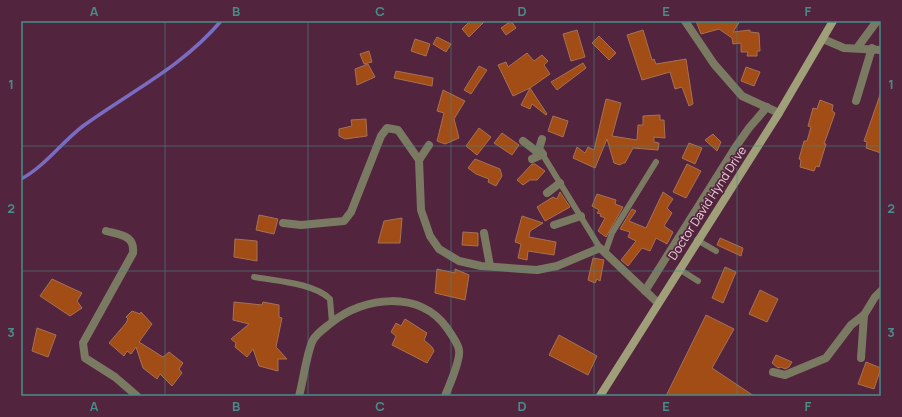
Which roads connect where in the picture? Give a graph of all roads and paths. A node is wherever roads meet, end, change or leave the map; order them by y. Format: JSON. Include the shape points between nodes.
{"nodes":[{"id":1,"x":685,"y":21,"type":"edge"},
{"id":2,"x":833,"y":21,"type":"edge"},
{"id":3,"x":877,"y":21,"type":"edge"},
{"id":4,"x":823,"y":39,"type":"junction"},
{"id":5,"x":857,"y":48,"type":"junction"},
{"id":6,"x":872,"y":48,"type":"junction"},
{"id":7,"x":881,"y":50,"type":"edge"},
{"id":8,"x":856,"y":101,"type":"dead end"},
{"id":9,"x":767,"y":107,"type":"junction"},
{"id":10,"x":779,"y":113,"type":"junction"},
{"id":11,"x":542,"y":139,"type":"dead end"},
{"id":12,"x":524,"y":141,"type":"dead end"},
{"id":13,"x":429,"y":145,"type":"dead end"},
{"id":14,"x":541,"y":152,"type":"junction"},
{"id":15,"x":532,"y":158,"type":"dead end"},
{"id":16,"x":419,"y":160,"type":"junction"},
{"id":17,"x":656,"y":162,"type":"dead end"},
{"id":18,"x":560,"y":183,"type":"junction"},
{"id":19,"x":547,"y":193,"type":"dead end"},
{"id":20,"x":580,"y":216,"type":"junction"},
{"id":21,"x":284,"y":223,"type":"dead end"},
{"id":22,"x":554,"y":225,"type":"dead end"},
{"id":23,"x":106,"y":231,"type":"dead end"},
{"id":24,"x":484,"y":233,"type":"dead end"},
{"id":25,"x":697,"y":240,"type":"junction"},
{"id":26,"x":602,"y":250,"type":"junction"},
{"id":27,"x":716,"y":251,"type":"dead end"},
{"id":28,"x":490,"y":266,"type":"junction"},
{"id":29,"x":679,"y":268,"type":"junction"},
{"id":30,"x":254,"y":276,"type":"dead end"},
{"id":31,"x":698,"y":281,"type":"dead end"},
{"id":32,"x":645,"y":291,"type":"junction"},
{"id":33,"x":881,"y":291,"type":"edge"},
{"id":34,"x":658,"y":303,"type":"junction"},
{"id":35,"x":864,"y":315,"type":"junction"},
{"id":36,"x":332,"y":323,"type":"junction"},
{"id":37,"x":861,"y":358,"type":"dead end"},
{"id":38,"x":773,"y":372,"type":"dead end"},
{"id":39,"x":137,"y":396,"type":"edge"},
{"id":40,"x":299,"y":396,"type":"edge"},
{"id":41,"x":445,"y":396,"type":"edge"},
{"id":42,"x":600,"y":396,"type":"edge"}],
"edges":[{"from":1,"to":9,"type":"street","via":[[714,64],[742,96]]},
{"from":2,"to":4,"type":"main road","name":"Doctor David Hynd Drive"},
{"from":3,"to":5,"type":"street"},
{"from":4,"to":5,"type":"street","via":[[844,48]]},
{"from":4,"to":10,"type":"main road","name":"Doctor David Hynd Drive"},
{"from":5,"to":6,"type":"street"},
{"from":6,"to":7,"type":"street"},
{"from":6,"to":8,"type":"street"},
{"from":9,"to":10,"type":"street"},
{"from":9,"to":32,"type":"street","via":[[741,139]]},
{"from":10,"to":25,"type":"main road","name":"Doctor David Hynd Drive"},
{"from":11,"to":14,"type":"street"},
{"from":12,"to":14,"type":"street"},
{"from":13,"to":16,"type":"street"},
{"from":14,"to":15,"type":"street"},
{"from":14,"to":18,"type":"lane"},
{"from":16,"to":21,"type":"street","via":[[398,130],[387,128],[381,136],[351,212],[344,221],[301,225]]},
{"from":16,"to":28,"type":"street","via":[[421,210],[440,249],[459,261]]},
{"from":17,"to":26,"type":"lane"},
{"from":18,"to":19,"type":"street"},
{"from":18,"to":20,"type":"lane"},
{"from":20,"to":22,"type":"street"},
{"from":20,"to":26,"type":"lane"},
{"from":23,"to":39,"type":"street","via":[[130,239],[134,245],[133,253],[84,343],[83,350],[85,358]]},
{"from":24,"to":28,"type":"street"},
{"from":25,"to":27,"type":"lane"},
{"from":25,"to":29,"type":"main road","name":"Doctor David Hynd Drive"},
{"from":26,"to":28,"type":"street","via":[[557,266],[537,270]]},
{"from":26,"to":32,"type":"street"},
{"from":29,"to":31,"type":"lane"},
{"from":29,"to":34,"type":"main road","name":"Doctor David Hynd Drive"},
{"from":30,"to":36,"type":"lane","via":[[320,292],[330,299]]},
{"from":32,"to":34,"type":"street"},
{"from":33,"to":35,"type":"street"},
{"from":34,"to":42,"type":"main road","name":"Doctor David Hynd Drive"},
{"from":35,"to":37,"type":"street"},
{"from":35,"to":38,"type":"street","via":[[851,325],[826,358],[785,375]]},
{"from":36,"to":40,"type":"street","via":[[313,341]]},
{"from":36,"to":41,"type":"street","via":[[365,305],[384,300],[410,302],[424,308],[442,321],[459,350],[454,377]]}]}
